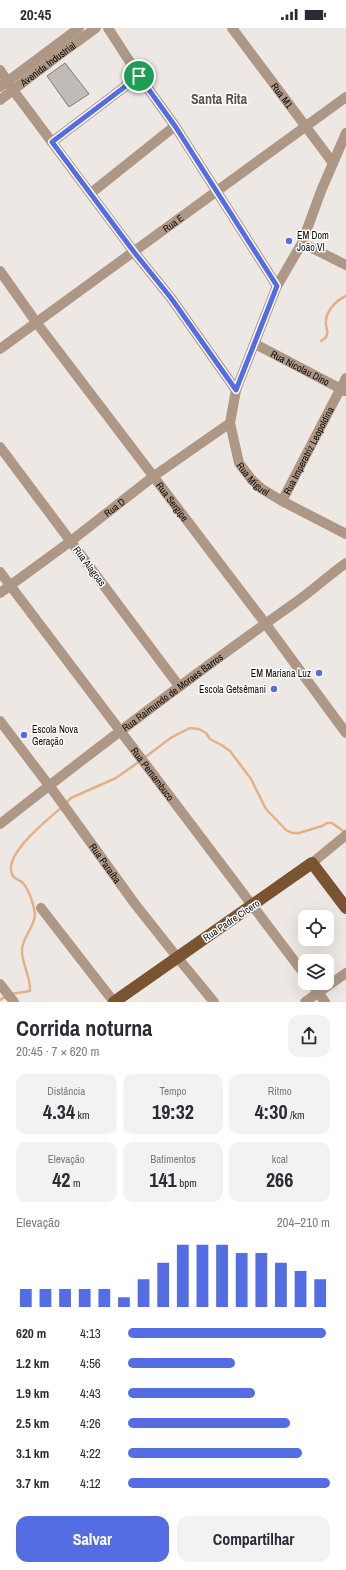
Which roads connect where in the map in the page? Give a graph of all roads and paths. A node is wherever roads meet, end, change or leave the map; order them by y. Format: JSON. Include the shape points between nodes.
{"nodes":[{"id":1,"x":79,"y":28,"type":"edge"},
{"id":2,"x":96,"y":28,"type":"edge"},
{"id":3,"x":108,"y":28,"type":"edge"},
{"id":4,"x":232,"y":28,"type":"edge"},
{"id":5,"x":0,"y":70,"type":"edge"},
{"id":6,"x":139,"y":76,"type":"junction"},
{"id":7,"x":4,"y":84,"type":"edge"},
{"id":8,"x":13,"y":90,"type":"junction"},
{"id":9,"x":346,"y":97,"type":"edge"},
{"id":10,"x":0,"y":100,"type":"edge"},
{"id":11,"x":175,"y":126,"type":"junction"},
{"id":12,"x":305,"y":127,"type":"junction"},
{"id":13,"x":346,"y":133,"type":"edge"},
{"id":14,"x":52,"y":142,"type":"junction"},
{"id":15,"x":333,"y":163,"type":"junction"},
{"id":16,"x":217,"y":192,"type":"junction"},
{"id":17,"x":91,"y":193,"type":"junction"},
{"id":18,"x":302,"y":243,"type":"junction"},
{"id":19,"x":134,"y":252,"type":"junction"},
{"id":20,"x":346,"y":265,"type":"edge"},
{"id":21,"x":0,"y":271,"type":"edge"},
{"id":22,"x":277,"y":286,"type":"junction"},
{"id":23,"x":36,"y":322,"type":"junction"},
{"id":24,"x":254,"y":344,"type":"junction"},
{"id":25,"x":0,"y":349,"type":"edge"},
{"id":26,"x":346,"y":378,"type":"edge"},
{"id":27,"x":236,"y":390,"type":"junction"},
{"id":28,"x":343,"y":390,"type":"edge"},
{"id":29,"x":230,"y":423,"type":"junction"},
{"id":30,"x":0,"y":447,"type":"edge"},
{"id":31,"x":154,"y":476,"type":"junction"},
{"id":32,"x":282,"y":501,"type":"junction"},
{"id":33,"x":346,"y":534,"type":"edge"},
{"id":34,"x":71,"y":541,"type":"junction"},
{"id":35,"x":346,"y":563,"type":"edge"},
{"id":36,"x":0,"y":572,"type":"edge"},
{"id":37,"x":11,"y":586,"type":"junction"},
{"id":38,"x":0,"y":594,"type":"edge"},
{"id":39,"x":265,"y":623,"type":"junction"},
{"id":40,"x":179,"y":686,"type":"junction"},
{"id":41,"x":0,"y":721,"type":"edge"},
{"id":42,"x":120,"y":731,"type":"junction"},
{"id":43,"x":346,"y":733,"type":"edge"},
{"id":44,"x":49,"y":785,"type":"junction"},
{"id":45,"x":0,"y":824,"type":"edge"},
{"id":46,"x":345,"y":837,"type":"edge"},
{"id":47,"x":312,"y":863,"type":"junction"},
{"id":48,"x":253,"y":906,"type":"junction"},
{"id":49,"x":41,"y":908,"type":"dead end"},
{"id":50,"x":346,"y":908,"type":"edge"},
{"id":51,"x":176,"y":957,"type":"junction"},
{"id":52,"x":298,"y":966,"type":"edge"},
{"id":53,"x":346,"y":973,"type":"edge"},
{"id":54,"x":1,"y":985,"type":"edge"},
{"id":55,"x":316,"y":990,"type":"edge"},
{"id":56,"x":318,"y":993,"type":"junction"},
{"id":57,"x":14,"y":1002,"type":"edge"},
{"id":58,"x":114,"y":1002,"type":"edge"},
{"id":59,"x":214,"y":1002,"type":"edge"},
{"id":60,"x":304,"y":1002,"type":"edge"},
{"id":61,"x":325,"y":1002,"type":"edge"}],
"edges":[{"from":1,"to":7,"type":"street","name":"Avenida Industrial"},
{"from":2,"to":8,"type":"street","name":"Avenida Industrial"},
{"from":3,"to":6,"type":"street"},
{"from":4,"to":12,"type":"street","name":"Rua M1"},
{"from":5,"to":7,"type":"street"},
{"from":6,"to":11,"type":"street"},
{"from":6,"to":14,"type":"street"},
{"from":7,"to":8,"type":"street"},
{"from":8,"to":10,"type":"street","name":"Avenida Industrial"},
{"from":8,"to":14,"type":"street"},
{"from":9,"to":12,"type":"street","name":"Rua E"},
{"from":11,"to":16,"type":"street"},
{"from":11,"to":17,"type":"street"},
{"from":12,"to":15,"type":"street","name":"Rua M1"},
{"from":12,"to":16,"type":"street","name":"Rua E"},
{"from":13,"to":15,"type":"street","name":"Rua Miguel"},
{"from":14,"to":17,"type":"street"},
{"from":15,"to":18,"type":"street","name":"Rua Miguel","via":[[320,191]]},
{"from":16,"to":19,"type":"street","name":"Rua E"},
{"from":16,"to":22,"type":"street"},
{"from":17,"to":19,"type":"street"},
{"from":18,"to":20,"type":"street"},
{"from":18,"to":22,"type":"street","name":"Rua Miguel"},
{"from":19,"to":23,"type":"street","name":"Rua E"},
{"from":19,"to":27,"type":"street","via":[[171,298]]},
{"from":21,"to":23,"type":"street","name":"Rua Sergipe"},
{"from":22,"to":24,"type":"street","name":"Rua Miguel"},
{"from":23,"to":25,"type":"street","name":"Rua E"},
{"from":23,"to":31,"type":"street","name":"Rua Sergipe"},
{"from":24,"to":27,"type":"street","name":"Rua Miguel"},
{"from":24,"to":28,"type":"street","name":"Rua Nicolau Dino"},
{"from":26,"to":28,"type":"street","name":"Rua Imperatriz Leopoldina"},
{"from":27,"to":29,"type":"street","name":"Rua Miguel"},
{"from":28,"to":32,"type":"street","name":"Rua Imperatriz Leopoldina"},
{"from":29,"to":31,"type":"street","name":"Rua D"},
{"from":29,"to":32,"type":"street","name":"Rua Miguel","via":[[240,463],[246,474],[262,489]]},
{"from":30,"to":34,"type":"street","name":"Rua Alagoas"},
{"from":31,"to":34,"type":"street","name":"Rua D"},
{"from":31,"to":39,"type":"street","name":"Rua Sergipe"},
{"from":32,"to":33,"type":"street","name":"Rua Miguel"},
{"from":34,"to":37,"type":"street","name":"Rua D"},
{"from":34,"to":40,"type":"street","name":"Rua Alagoas"},
{"from":35,"to":39,"type":"street","name":"Rua Raimundo de Moraes Barros"},
{"from":36,"to":37,"type":"street","name":"Rua Pernambuco"},
{"from":37,"to":38,"type":"street","name":"Rua D"},
{"from":37,"to":42,"type":"street","name":"Rua Pernambuco"},
{"from":39,"to":40,"type":"street","name":"Rua Raimundo de Moraes Barros"},
{"from":39,"to":43,"type":"street","name":"Rua Sergipe"},
{"from":40,"to":42,"type":"street","name":"Rua Raimundo de Moraes Barros"},
{"from":41,"to":44,"type":"street","name":"Rua Paraíba"},
{"from":42,"to":44,"type":"street","name":"Rua Raimundo de Moraes Barros"},
{"from":42,"to":48,"type":"street","name":"Rua Pernambuco"},
{"from":44,"to":45,"type":"street","name":"Rua Raimundo de Moraes Barros"},
{"from":44,"to":51,"type":"street","name":"Rua Paraíba"},
{"from":46,"to":47,"type":"street","name":"Rua Padre Cicero"},
{"from":47,"to":48,"type":"main road","name":"Rua Padre Cicero"},
{"from":47,"to":50,"type":"main road"},
{"from":48,"to":51,"type":"main road","name":"Rua Padre Cicero"},
{"from":48,"to":52,"type":"street","name":"Rua Pernambuco"},
{"from":49,"to":58,"type":"street"},
{"from":51,"to":58,"type":"main road","name":"Rua Padre Cicero"},
{"from":51,"to":59,"type":"street","name":"Rua Paraíba"},
{"from":53,"to":56,"type":"street"},
{"from":54,"to":57,"type":"street"},
{"from":55,"to":56,"type":"street"},
{"from":56,"to":60,"type":"street"},
{"from":56,"to":61,"type":"street"}]}
